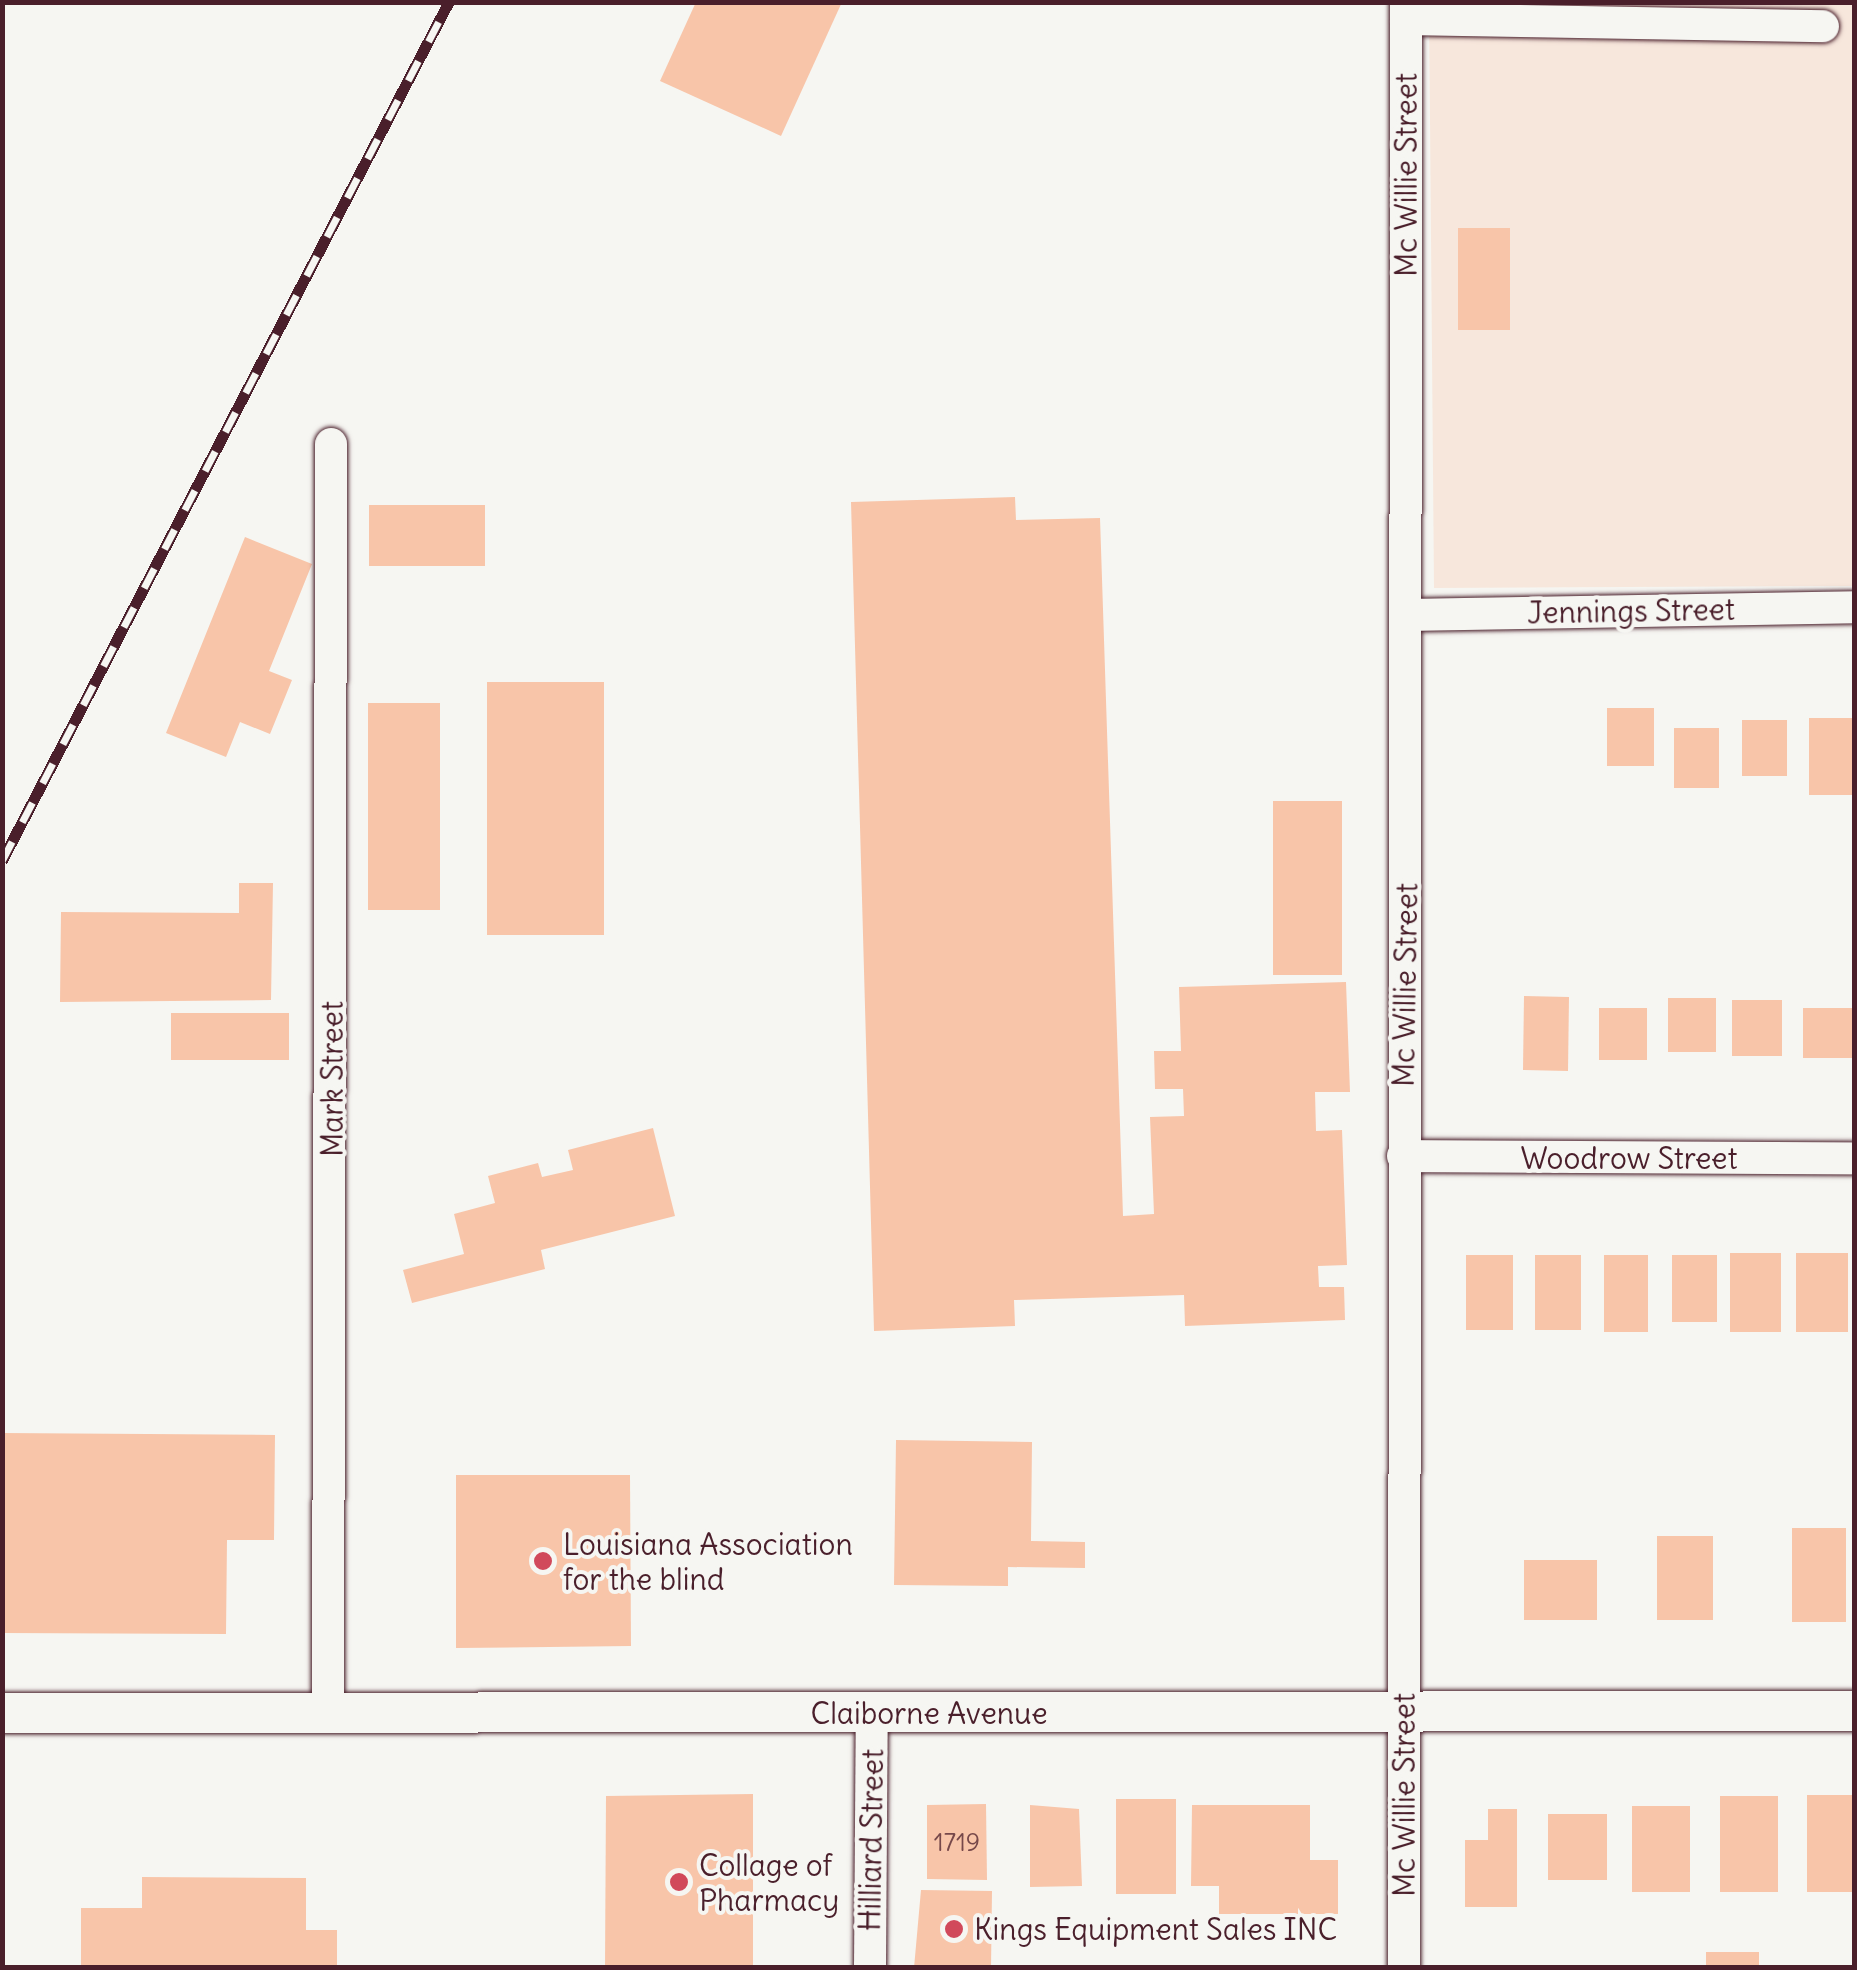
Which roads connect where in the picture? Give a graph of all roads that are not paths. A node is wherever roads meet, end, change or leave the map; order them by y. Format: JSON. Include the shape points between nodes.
{"nodes":[{"id":1,"x":1406,"y":11,"type":"edge"},
{"id":2,"x":1823,"y":26,"type":"dead end"},
{"id":3,"x":331,"y":444,"type":"dead end"},
{"id":4,"x":1854,"y":607,"type":"edge"},
{"id":5,"x":1408,"y":615,"type":"junction"},
{"id":6,"x":1403,"y":1156,"type":"junction"},
{"id":7,"x":1854,"y":1158,"type":"edge"},
{"id":8,"x":1854,"y":1711,"type":"edge"},
{"id":9,"x":1404,"y":1712,"type":"junction"},
{"id":10,"x":2,"y":1713,"type":"edge"},
{"id":11,"x":328,"y":1713,"type":"junction"},
{"id":12,"x":872,"y":1713,"type":"junction"},
{"id":13,"x":870,"y":1968,"type":"edge"},
{"id":14,"x":1404,"y":1968,"type":"edge"}],
"edges":[{"from":1,"to":2,"type":"street"},
{"from":1,"to":5,"type":"street","name":"Mc Willie Street"},
{"from":3,"to":11,"type":"street","name":"Mark Street"},
{"from":4,"to":5,"type":"street","name":"Jennings Street"},
{"from":5,"to":6,"type":"street","name":"Mc Willie Street"},
{"from":6,"to":7,"type":"street","name":"Woodrow Street"},
{"from":6,"to":9,"type":"street","name":"Mc Willie Street"},
{"from":8,"to":9,"type":"street","name":"Claiborne Avenue"},
{"from":9,"to":12,"type":"street","name":"Claiborne Avenue"},
{"from":9,"to":14,"type":"street","name":"Mc Willie Street"},
{"from":10,"to":11,"type":"street","name":"Claiborne Avenue"},
{"from":11,"to":12,"type":"street","name":"Claiborne Avenue"},
{"from":12,"to":13,"type":"street","name":"Hilliard Street"}]}
